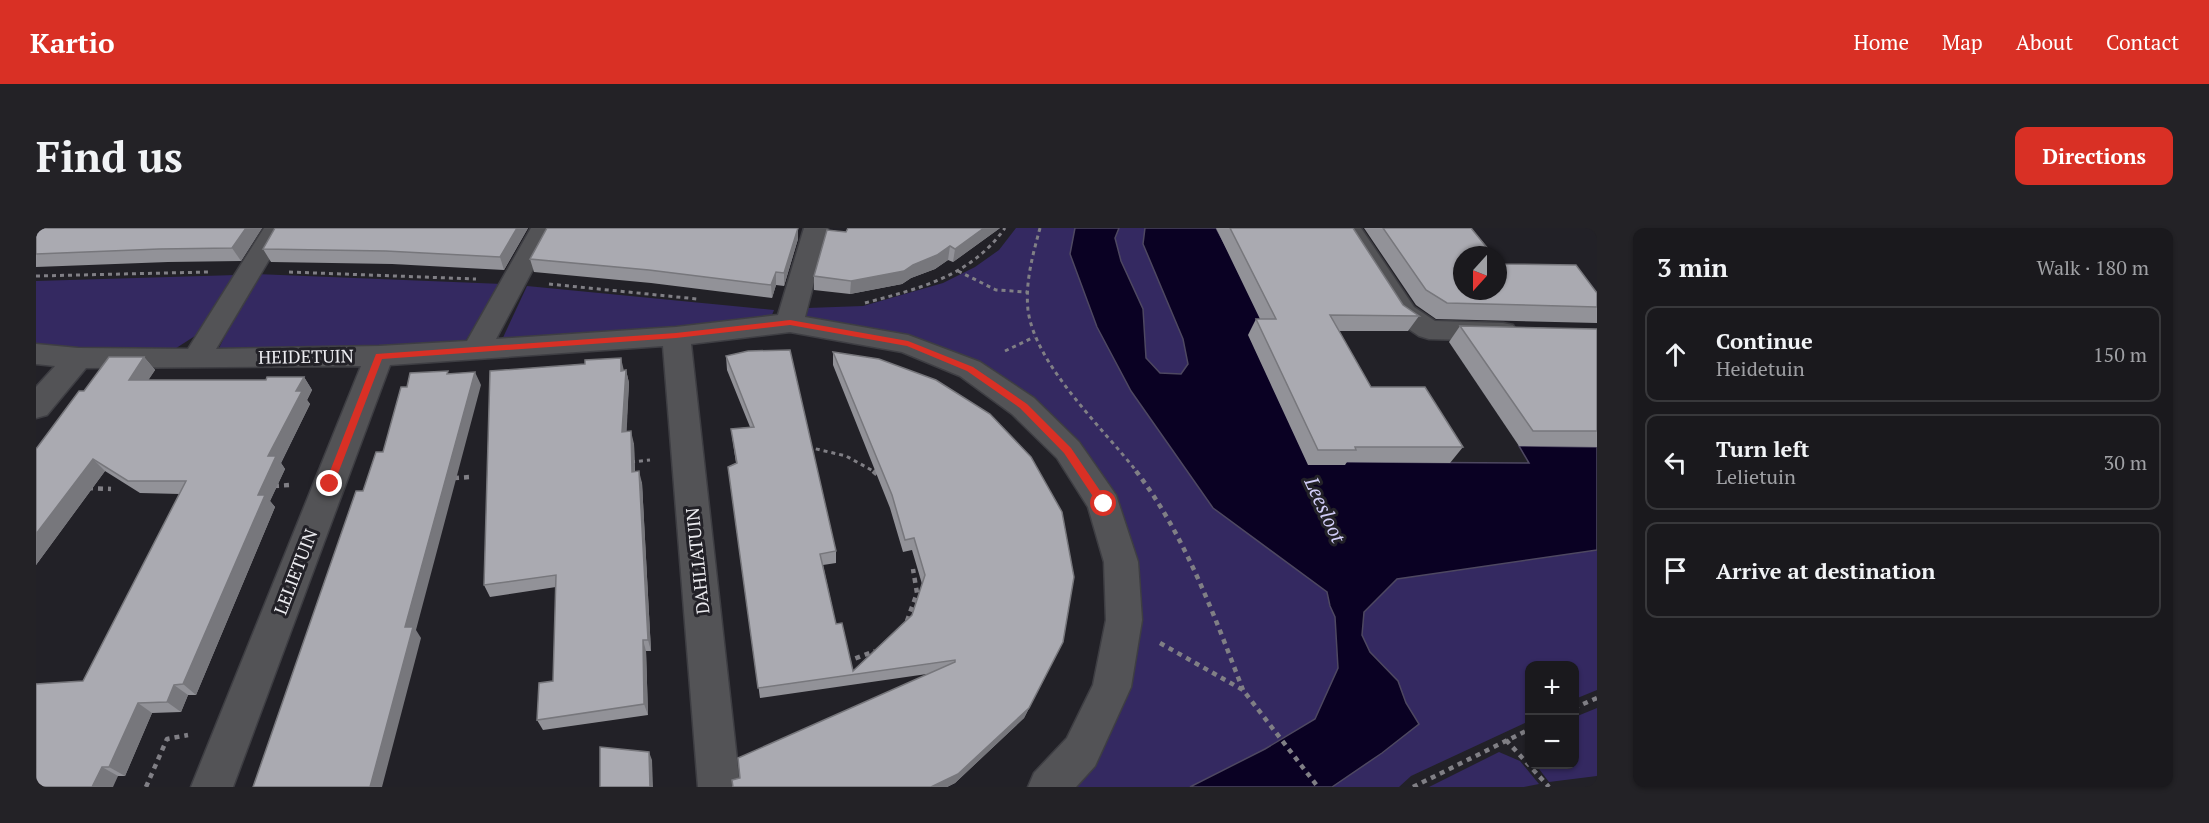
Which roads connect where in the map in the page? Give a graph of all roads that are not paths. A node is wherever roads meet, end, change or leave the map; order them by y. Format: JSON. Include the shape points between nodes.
{"nodes":[{"id":1,"x":276,"y":228,"type":"edge"},
{"id":2,"x":543,"y":228,"type":"edge"},
{"id":3,"x":816,"y":228,"type":"edge"},
{"id":4,"x":1349,"y":228,"type":"edge"},
{"id":5,"x":790,"y":323,"type":"junction"},
{"id":6,"x":1530,"y":333,"type":"edge"},
{"id":7,"x":676,"y":336,"type":"junction"},
{"id":8,"x":475,"y":351,"type":"junction"},
{"id":9,"x":36,"y":354,"type":"edge"},
{"id":10,"x":379,"y":356,"type":"junction"},
{"id":11,"x":78,"y":358,"type":"junction"},
{"id":12,"x":196,"y":359,"type":"junction"},
{"id":13,"x":36,"y":407,"type":"edge"},
{"id":14,"x":212,"y":787,"type":"edge"},
{"id":15,"x":719,"y":787,"type":"edge"},
{"id":16,"x":1049,"y":787,"type":"edge"}],
"edges":[{"from":1,"to":12,"type":"street"},
{"from":2,"to":8,"type":"street"},
{"from":3,"to":5,"type":"street"},
{"from":4,"to":6,"type":"street","via":[[1404,313],[1429,330]]},
{"from":5,"to":7,"type":"street","name":"HEIDETUIN"},
{"from":5,"to":16,"type":"street","name":"HEIDETUIN","via":[[908,344],[970,369],[1023,406],[1068,450],[1104,504],[1121,562],[1124,620],[1112,687],[1081,752]]},
{"from":7,"to":8,"type":"street","name":"HEIDETUIN"},
{"from":7,"to":15,"type":"street","name":"DAHLIATUIN"},
{"from":8,"to":10,"type":"street","name":"HEIDETUIN"},
{"from":9,"to":11,"type":"street","name":"HEIDETUIN"},
{"from":10,"to":12,"type":"street","name":"HEIDETUIN"},
{"from":10,"to":14,"type":"street","name":"LELIETUIN"},
{"from":11,"to":12,"type":"street","name":"HEIDETUIN"},
{"from":11,"to":13,"type":"street"}]}
